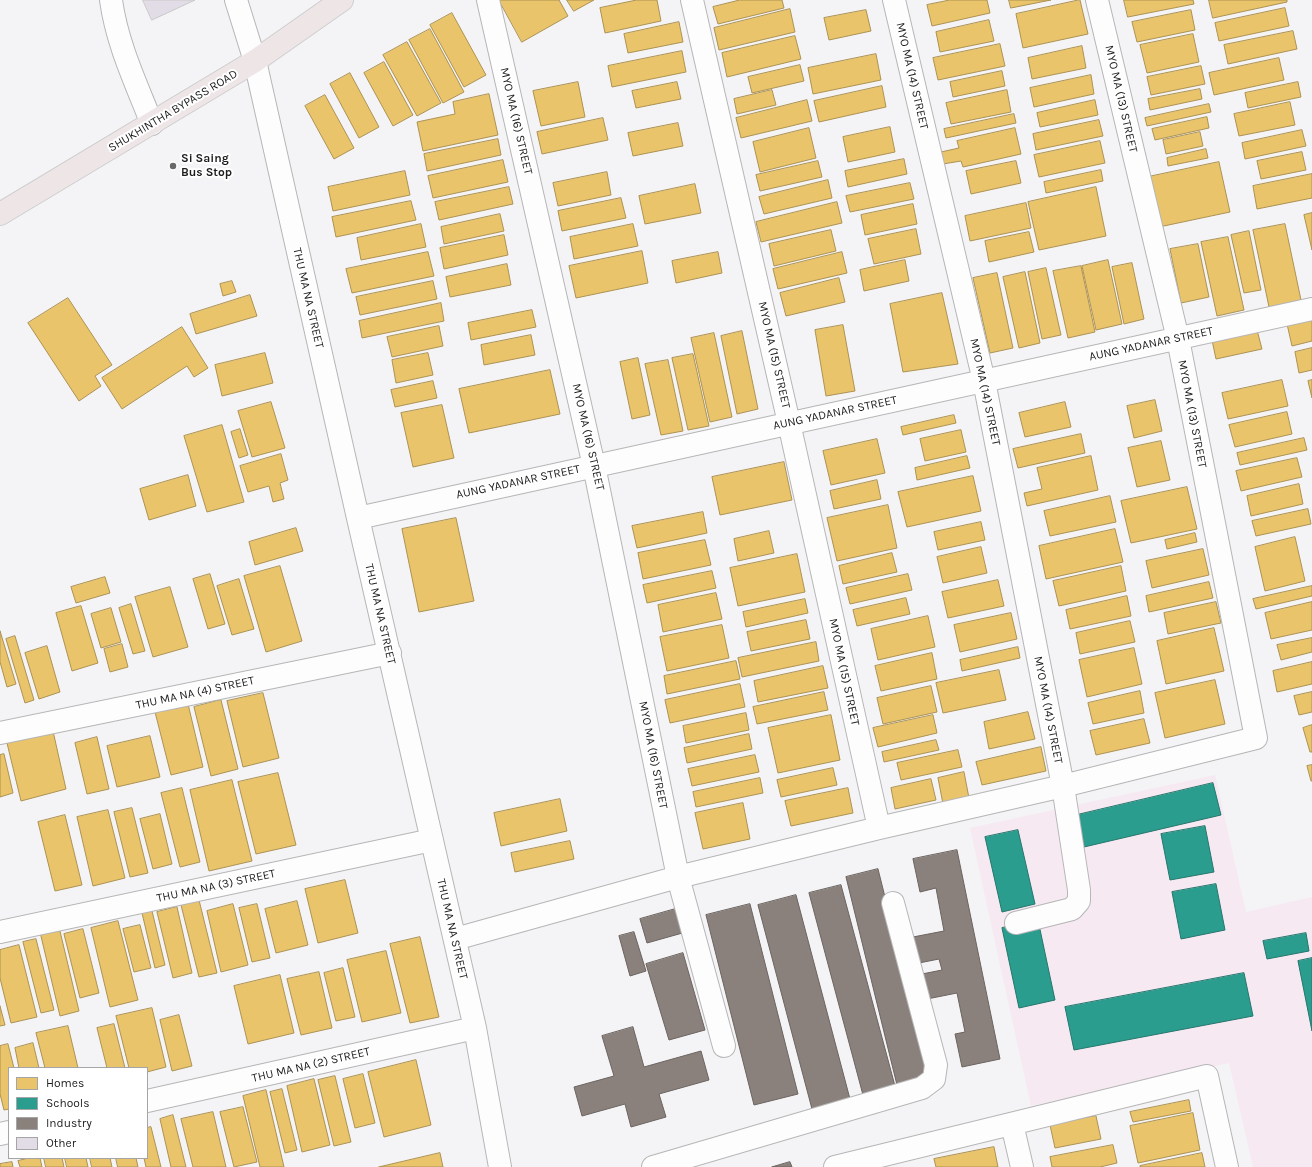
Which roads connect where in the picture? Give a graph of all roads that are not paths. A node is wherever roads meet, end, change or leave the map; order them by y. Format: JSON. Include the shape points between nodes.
{"nodes":[{"id":1,"x":112,"y":0,"type":"edge"},
{"id":2,"x":236,"y":0,"type":"edge"},
{"id":3,"x":342,"y":0,"type":"edge"},
{"id":4,"x":488,"y":0,"type":"edge"},
{"id":5,"x":692,"y":0,"type":"edge"},
{"id":6,"x":894,"y":0,"type":"edge"},
{"id":7,"x":1097,"y":0,"type":"edge"},
{"id":8,"x":255,"y":61,"type":"junction"},
{"id":9,"x":152,"y":124,"type":"junction"},
{"id":10,"x":0,"y":214,"type":"edge"},
{"id":11,"x":1312,"y":309,"type":"edge"},
{"id":12,"x":1178,"y":339,"type":"junction"},
{"id":13,"x":984,"y":381,"type":"junction"},
{"id":14,"x":789,"y":423,"type":"junction"},
{"id":15,"x":594,"y":466,"type":"junction"},
{"id":16,"x":358,"y":518,"type":"junction"},
{"id":17,"x":390,"y":653,"type":"junction"},
{"id":18,"x":0,"y":733,"type":"edge"},
{"id":19,"x":1063,"y":786,"type":"junction"},
{"id":20,"x":879,"y":828,"type":"junction"},
{"id":21,"x":432,"y":840,"type":"junction"},
{"id":22,"x":678,"y":877,"type":"junction"},
{"id":23,"x":893,"y":903,"type":"dead end"},
{"id":24,"x":1016,"y":923,"type":"dead end"},
{"id":25,"x":0,"y":932,"type":"edge"},
{"id":26,"x":454,"y":939,"type":"junction"},
{"id":27,"x":475,"y":1028,"type":"junction"},
{"id":28,"x":724,"y":1046,"type":"dead end"},
{"id":29,"x":148,"y":1101,"type":"edge"},
{"id":30,"x":1012,"y":1124,"type":"junction"},
{"id":31,"x":500,"y":1167,"type":"edge"},
{"id":32,"x":652,"y":1167,"type":"edge"},
{"id":33,"x":835,"y":1167,"type":"edge"},
{"id":34,"x":1022,"y":1167,"type":"edge"},
{"id":35,"x":1227,"y":1167,"type":"edge"}],
"edges":[{"from":1,"to":9,"type":"street","via":[[120,44]]},
{"from":2,"to":8,"type":"street","name":"THU MA NA STREET"},
{"from":3,"to":8,"type":"main road","name":"SHUKHINTHA BYPASS ROAD"},
{"from":4,"to":15,"type":"street","name":"MYO MA (16) STREET"},
{"from":5,"to":14,"type":"street","name":"MYO MA (15) STREET"},
{"from":6,"to":13,"type":"street","name":"MYO MA (14) STREET"},
{"from":7,"to":12,"type":"street","name":"MYO MA (13) STREET"},
{"from":8,"to":9,"type":"main road","name":"SHUKHINTHA BYPASS ROAD"},
{"from":8,"to":16,"type":"street","name":"THU MA NA STREET"},
{"from":9,"to":10,"type":"main road","name":"SHUKHINTHA BYPASS ROAD"},
{"from":11,"to":12,"type":"street","name":"AUNG YADANAR STREET"},
{"from":12,"to":13,"type":"street","name":"AUNG YADANAR STREET"},
{"from":12,"to":19,"type":"street","name":"MYO MA (13) STREET","via":[[1256,738]]},
{"from":13,"to":14,"type":"street","name":"AUNG YADANAR STREET"},
{"from":13,"to":19,"type":"street","name":"MYO MA (14) STREET"},
{"from":14,"to":15,"type":"street","name":"AUNG YADANAR STREET"},
{"from":14,"to":20,"type":"street","name":"MYO MA (15) STREET"},
{"from":15,"to":16,"type":"street","name":"AUNG YADANAR STREET"},
{"from":15,"to":22,"type":"street","name":"MYO MA (16) STREET"},
{"from":16,"to":17,"type":"street","name":"THU MA NA STREET"},
{"from":17,"to":18,"type":"street","name":"THU MA NA (4) STREET"},
{"from":17,"to":21,"type":"street","name":"THU MA NA STREET"},
{"from":19,"to":20,"type":"street"},
{"from":19,"to":24,"type":"street","name":"MYO MA (14) STREET","via":[[1079,901],[1072,909]]},
{"from":20,"to":22,"type":"street"},
{"from":21,"to":25,"type":"street","name":"THU MA NA (3) STREET"},
{"from":21,"to":26,"type":"street","name":"THU MA NA STREET"},
{"from":22,"to":26,"type":"street"},
{"from":22,"to":28,"type":"street","name":"MYO MA (16) STREET"},
{"from":23,"to":32,"type":"street","via":[[936,1065],[934,1079],[922,1088]]},
{"from":26,"to":27,"type":"street","name":"THU MA NA STREET"},
{"from":27,"to":29,"type":"street","name":"THU MA NA (2) STREET"},
{"from":27,"to":31,"type":"street","name":"THU MA NA STREET"},
{"from":30,"to":33,"type":"street"},
{"from":30,"to":34,"type":"street"},
{"from":30,"to":35,"type":"street","via":[[1207,1076]]}]}
